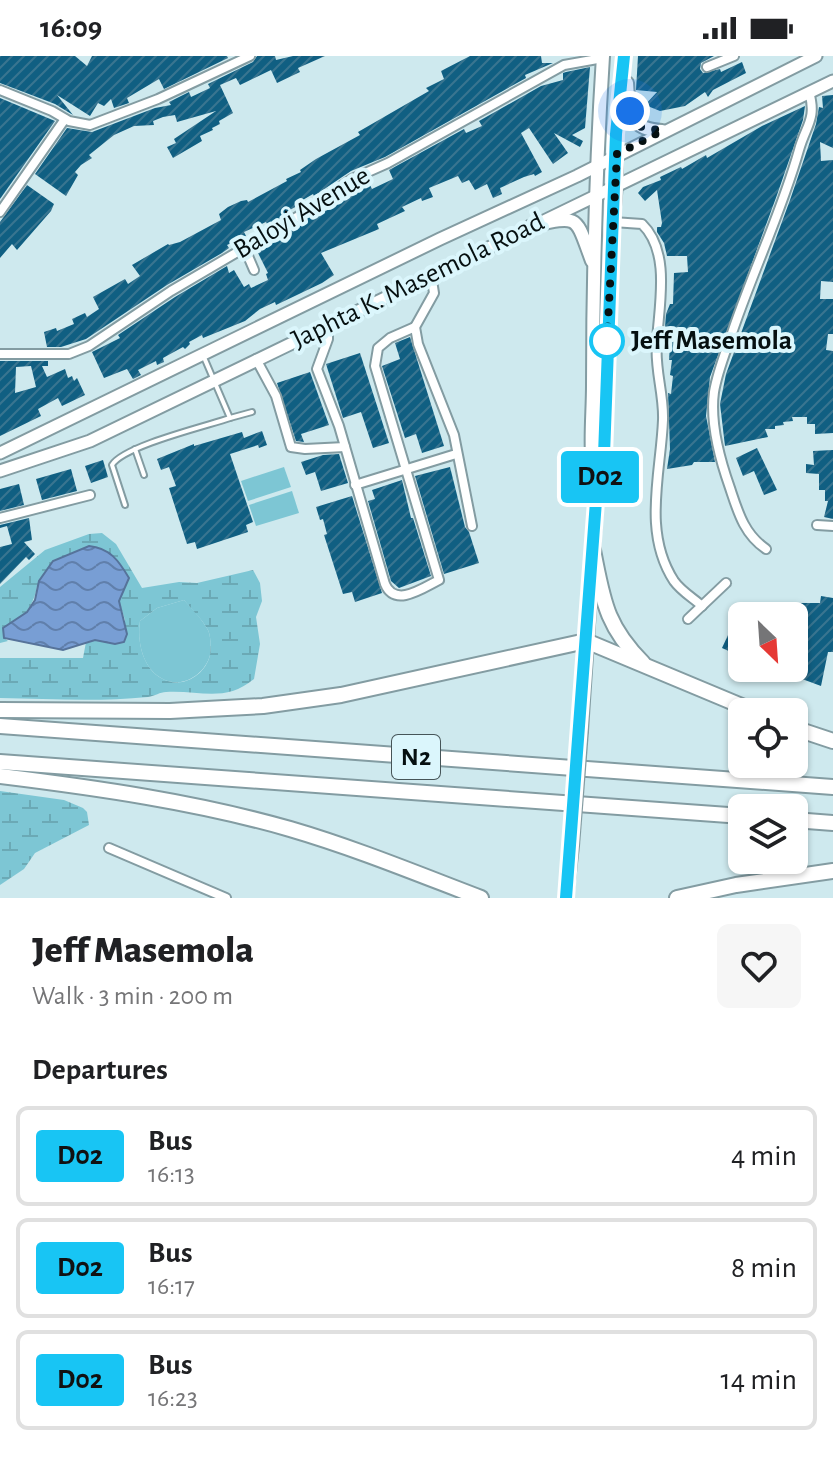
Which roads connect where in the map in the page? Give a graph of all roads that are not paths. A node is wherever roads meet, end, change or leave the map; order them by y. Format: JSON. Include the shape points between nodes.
{"nodes":[{"id":1,"x":250,"y":56,"type":"edge"},
{"id":2,"x":624,"y":56,"type":"edge"},
{"id":3,"x":734,"y":56,"type":"edge"},
{"id":4,"x":816,"y":56,"type":"edge"},
{"id":5,"x":603,"y":57,"type":"edge"},
{"id":6,"x":707,"y":67,"type":"dead end"},
{"id":7,"x":833,"y":81,"type":"edge"},
{"id":8,"x":0,"y":90,"type":"edge"},
{"id":9,"x":809,"y":92,"type":"junction"},
{"id":10,"x":65,"y":119,"type":"junction"},
{"id":11,"x":662,"y":131,"type":"junction"},
{"id":12,"x":617,"y":154,"type":"junction"},
{"id":13,"x":598,"y":163,"type":"junction"},
{"id":14,"x":616,"y":184,"type":"junction"},
{"id":15,"x":597,"y":194,"type":"junction"},
{"id":16,"x":0,"y":212,"type":"edge"},
{"id":17,"x":613,"y":222,"type":"junction"},
{"id":18,"x":531,"y":226,"type":"junction"},
{"id":19,"x":245,"y":249,"type":"junction"},
{"id":20,"x":594,"y":268,"type":"junction"},
{"id":21,"x":254,"y":270,"type":"dead end"},
{"id":22,"x":431,"y":274,"type":"junction"},
{"id":23,"x":328,"y":325,"type":"junction"},
{"id":24,"x":415,"y":327,"type":"junction"},
{"id":25,"x":0,"y":354,"type":"edge"},
{"id":26,"x":203,"y":355,"type":"junction"},
{"id":27,"x":256,"y":359,"type":"junction"},
{"id":28,"x":214,"y":381,"type":"junction"},
{"id":29,"x":252,"y":412,"type":"dead end"},
{"id":30,"x":230,"y":418,"type":"junction"},
{"id":31,"x":660,"y":446,"type":"junction"},
{"id":32,"x":670,"y":446,"type":"dead end"},
{"id":33,"x":345,"y":447,"type":"junction"},
{"id":34,"x":135,"y":449,"type":"junction"},
{"id":35,"x":0,"y":453,"type":"edge"},
{"id":36,"x":456,"y":454,"type":"junction"},
{"id":37,"x":407,"y":467,"type":"junction"},
{"id":38,"x":0,"y":471,"type":"edge"},
{"id":39,"x":144,"y":475,"type":"dead end"},
{"id":40,"x":355,"y":485,"type":"junction"},
{"id":41,"x":597,"y":488,"type":"junction"},
{"id":42,"x":90,"y":495,"type":"dead end"},
{"id":43,"x":125,"y":505,"type":"dead end"},
{"id":44,"x":0,"y":518,"type":"edge"},
{"id":45,"x":817,"y":525,"type":"dead end"},
{"id":46,"x":472,"y":526,"type":"dead end"},
{"id":47,"x":833,"y":526,"type":"edge"},
{"id":48,"x":766,"y":549,"type":"dead end"},
{"id":49,"x":593,"y":550,"type":"junction"},
{"id":50,"x":726,"y":583,"type":"dead end"},
{"id":51,"x":702,"y":606,"type":"junction"},
{"id":52,"x":688,"y":619,"type":"dead end"},
{"id":53,"x":586,"y":641,"type":"junction"},
{"id":54,"x":646,"y":666,"type":"junction"},
{"id":55,"x":728,"y":700,"type":"edge"},
{"id":56,"x":0,"y":710,"type":"edge"},
{"id":57,"x":0,"y":726,"type":"edge"},
{"id":58,"x":808,"y":733,"type":"edge"},
{"id":59,"x":833,"y":741,"type":"edge"},
{"id":60,"x":0,"y":762,"type":"edge"},
{"id":61,"x":0,"y":776,"type":"edge"},
{"id":62,"x":833,"y":787,"type":"edge"},
{"id":63,"x":728,"y":815,"type":"edge"},
{"id":64,"x":808,"y":821,"type":"edge"},
{"id":65,"x":833,"y":823,"type":"edge"},
{"id":66,"x":109,"y":848,"type":"dead end"},
{"id":67,"x":833,"y":871,"type":"edge"},
{"id":68,"x":226,"y":898,"type":"edge"},
{"id":69,"x":481,"y":898,"type":"edge"},
{"id":70,"x":566,"y":898,"type":"edge"},
{"id":71,"x":677,"y":898,"type":"edge"}],
"edges":[{"from":1,"to":10,"type":"street","via":[[90,125]]},
{"from":2,"to":11,"type":"main road","via":[[632,118],[642,128]]},
{"from":2,"to":12,"type":"main road"},
{"from":3,"to":6,"type":"street"},
{"from":4,"to":11,"type":"main road","name":"Japhta K. Masemola Road"},
{"from":5,"to":13,"type":"main road"},
{"from":5,"to":19,"type":"street","name":"Baloyi Avenue","via":[[564,65],[352,179]]},
{"from":7,"to":9,"type":"main road","name":"Japhta K. Masemola Road"},
{"from":8,"to":10,"type":"street"},
{"from":9,"to":14,"type":"main road","name":"Japhta K. Masemola Road"},
{"from":9,"to":48,"type":"street","via":[[813,117],[714,391],[718,440],[734,501],[745,528]]},
{"from":10,"to":16,"type":"street"},
{"from":11,"to":12,"type":"main road","name":"Japhta K. Masemola Road"},
{"from":12,"to":13,"type":"main road","name":"Japhta K. Masemola Road"},
{"from":12,"to":14,"type":"main road"},
{"from":13,"to":15,"type":"main road"},
{"from":13,"to":26,"type":"main road","name":"Japhta K. Masemola Road"},
{"from":14,"to":15,"type":"main road","name":"Japhta K. Masemola Road"},
{"from":14,"to":17,"type":"main road"},
{"from":15,"to":18,"type":"main road","name":"Japhta K. Masemola Road"},
{"from":15,"to":20,"type":"main road"},
{"from":17,"to":31,"type":"street","via":[[642,224],[659,264]]},
{"from":17,"to":41,"type":"main road","via":[[604,455]]},
{"from":18,"to":20,"type":"main road","via":[[564,219],[578,224]]},
{"from":18,"to":22,"type":"main road","name":"Japhta K. Masemola Road"},
{"from":19,"to":21,"type":"street"},
{"from":19,"to":25,"type":"street","name":"Baloyi Avenue","via":[[79,351]]},
{"from":20,"to":41,"type":"main road","via":[[591,443]]},
{"from":22,"to":23,"type":"main road","name":"Japhta K. Masemola Road"},
{"from":22,"to":24,"type":"street","via":[[432,299]]},
{"from":23,"to":27,"type":"main road","name":"Japhta K. Masemola Road"},
{"from":23,"to":33,"type":"street","via":[[317,369]]},
{"from":24,"to":36,"type":"street"},
{"from":24,"to":37,"type":"street","via":[[390,338],[378,348],[375,360]]},
{"from":26,"to":28,"type":"lane"},
{"from":26,"to":35,"type":"main road","name":"Japhta K. Masemola Road"},
{"from":27,"to":28,"type":"main road","name":"Japhta K. Masemola Road"},
{"from":27,"to":33,"type":"street","via":[[276,396],[291,447]]},
{"from":28,"to":30,"type":"lane"},
{"from":28,"to":38,"type":"main road","name":"Japhta K. Masemola Road","via":[[76,447]]},
{"from":29,"to":30,"type":"lane"},
{"from":30,"to":34,"type":"lane"},
{"from":31,"to":32,"type":"street"},
{"from":31,"to":51,"type":"street","via":[[655,495],[661,545],[675,583]]},
{"from":33,"to":40,"type":"street"},
{"from":34,"to":39,"type":"lane"},
{"from":34,"to":43,"type":"lane","via":[[112,465]]},
{"from":36,"to":37,"type":"street"},
{"from":36,"to":46,"type":"street"},
{"from":37,"to":40,"type":"street"},
{"from":37,"to":40,"type":"street","via":[[439,580],[409,594],[388,591]]},
{"from":41,"to":49,"type":"main road"},
{"from":42,"to":44,"type":"street"},
{"from":45,"to":47,"type":"street"},
{"from":49,"to":53,"type":"main road"},
{"from":49,"to":54,"type":"highway","via":[[608,616]]},
{"from":50,"to":51,"type":"street"},
{"from":51,"to":52,"type":"street"},
{"from":53,"to":54,"type":"highway"},
{"from":53,"to":56,"type":"highway","via":[[341,695],[263,706]]},
{"from":53,"to":70,"type":"main road","bridge":true},
{"from":54,"to":55,"type":"highway"},
{"from":57,"to":62,"type":"highway","number":"N2"},
{"from":58,"to":59,"type":"highway"},
{"from":60,"to":63,"type":"highway","number":"N2"},
{"from":61,"to":69,"type":"highway","via":[[243,816],[326,840]]},
{"from":64,"to":65,"type":"highway"},
{"from":66,"to":68,"type":"street"},
{"from":67,"to":71,"type":"highway"}]}
